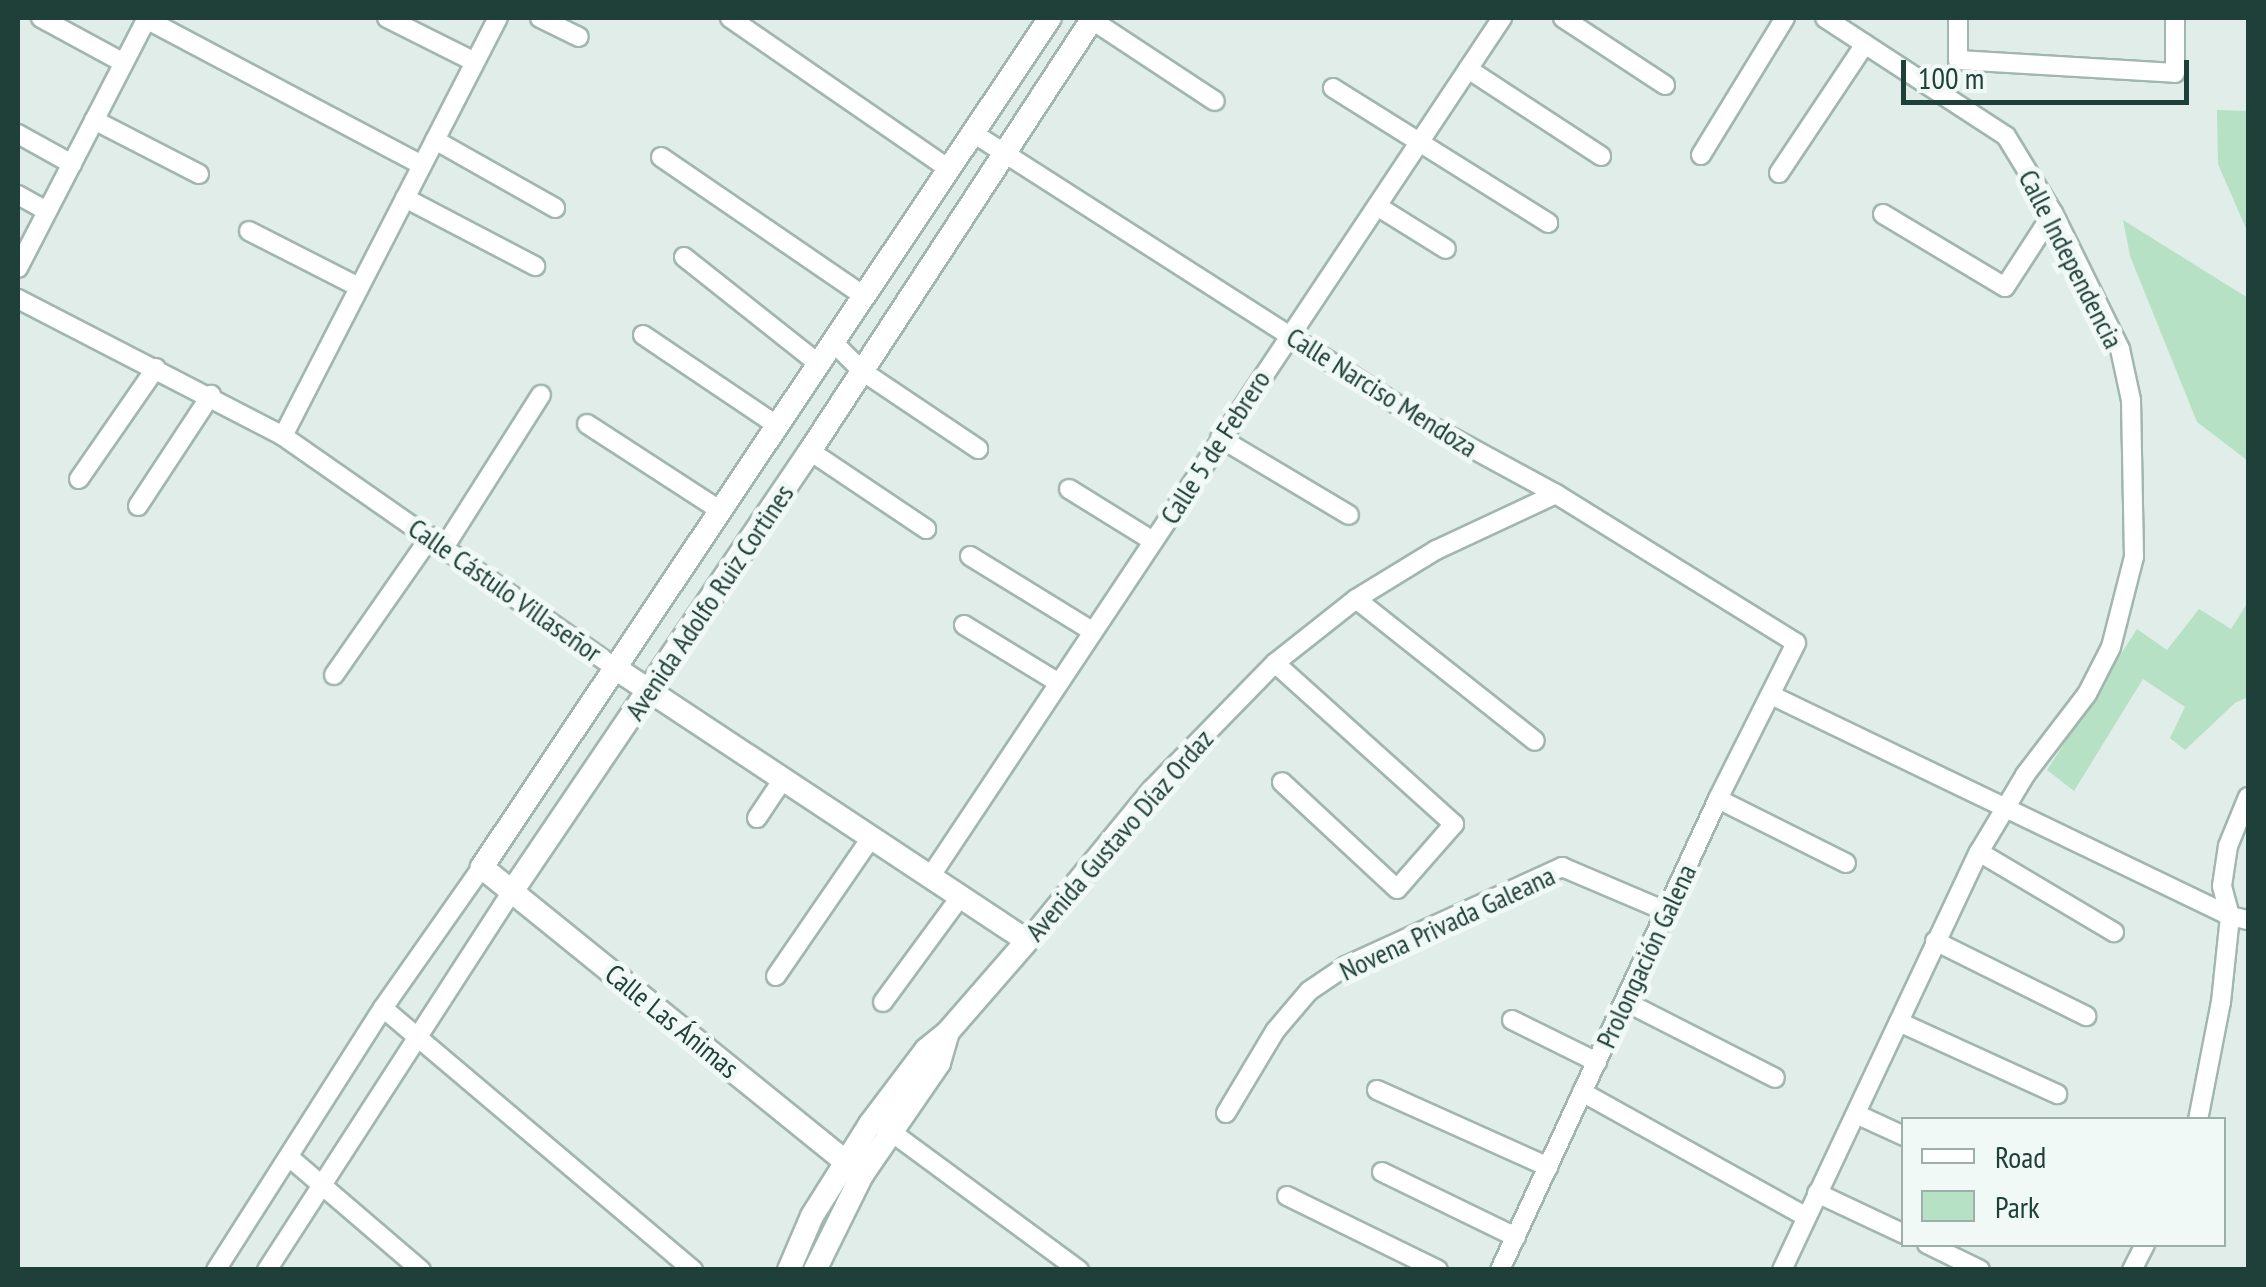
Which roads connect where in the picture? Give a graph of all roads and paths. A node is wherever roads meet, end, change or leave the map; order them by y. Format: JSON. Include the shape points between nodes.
{"nodes":[{"id":1,"x":41,"y":18,"type":"edge"},
{"id":2,"x":147,"y":18,"type":"edge"},
{"id":3,"x":387,"y":18,"type":"edge"},
{"id":4,"x":498,"y":18,"type":"edge"},
{"id":5,"x":540,"y":18,"type":"edge"},
{"id":6,"x":730,"y":18,"type":"edge"},
{"id":7,"x":1050,"y":18,"type":"edge"},
{"id":8,"x":1563,"y":18,"type":"edge"},
{"id":9,"x":1785,"y":18,"type":"edge"},
{"id":10,"x":1825,"y":18,"type":"edge"},
{"id":11,"x":1958,"y":18,"type":"edge"},
{"id":12,"x":2176,"y":18,"type":"edge"},
{"id":13,"x":1092,"y":19,"type":"edge"},
{"id":14,"x":1495,"y":20,"type":"edge"},
{"id":15,"x":579,"y":37,"type":"dead end"},
{"id":16,"x":1864,"y":44,"type":"junction"},
{"id":17,"x":1029,"y":48,"type":"junction"},
{"id":18,"x":475,"y":62,"type":"junction"},
{"id":19,"x":124,"y":63,"type":"junction"},
{"id":20,"x":1468,"y":69,"type":"junction"},
{"id":21,"x":1060,"y":70,"type":"junction"},
{"id":22,"x":1665,"y":85,"type":"dead end"},
{"id":23,"x":1333,"y":88,"type":"dead end"},
{"id":24,"x":1216,"y":101,"type":"dead end"},
{"id":25,"x":94,"y":120,"type":"junction"},
{"id":26,"x":973,"y":133,"type":"junction"},
{"id":27,"x":18,"y":134,"type":"edge"},
{"id":28,"x":1420,"y":141,"type":"junction"},
{"id":29,"x":441,"y":143,"type":"junction"},
{"id":30,"x":1006,"y":155,"type":"junction"},
{"id":31,"x":1700,"y":155,"type":"dead end"},
{"id":32,"x":660,"y":156,"type":"dead end"},
{"id":33,"x":1600,"y":156,"type":"dead end"},
{"id":34,"x":72,"y":164,"type":"junction"},
{"id":35,"x":422,"y":165,"type":"junction"},
{"id":36,"x":949,"y":169,"type":"junction"},
{"id":37,"x":1779,"y":173,"type":"dead end"},
{"id":38,"x":199,"y":174,"type":"dead end"},
{"id":39,"x":18,"y":195,"type":"edge"},
{"id":40,"x":405,"y":198,"type":"junction"},
{"id":41,"x":1377,"y":206,"type":"junction"},
{"id":42,"x":555,"y":208,"type":"dead end"},
{"id":43,"x":47,"y":211,"type":"junction"},
{"id":44,"x":2053,"y":212,"type":"junction"},
{"id":45,"x":1883,"y":214,"type":"dead end"},
{"id":46,"x":1548,"y":223,"type":"dead end"},
{"id":47,"x":249,"y":231,"type":"dead end"},
{"id":48,"x":1446,"y":249,"type":"dead end"},
{"id":49,"x":684,"y":256,"type":"dead end"},
{"id":50,"x":535,"y":266,"type":"dead end"},
{"id":51,"x":18,"y":268,"type":"edge"},
{"id":52,"x":359,"y":287,"type":"junction"},
{"id":53,"x":864,"y":296,"type":"junction"},
{"id":54,"x":18,"y":299,"type":"edge"},
{"id":55,"x":643,"y":334,"type":"dead end"},
{"id":56,"x":1289,"y":335,"type":"junction"},
{"id":57,"x":833,"y":342,"type":"junction"},
{"id":58,"x":819,"y":364,"type":"junction"},
{"id":59,"x":156,"y":368,"type":"junction"},
{"id":60,"x":862,"y":371,"type":"junction"},
{"id":61,"x":541,"y":395,"type":"dead end"},
{"id":62,"x":211,"y":396,"type":"junction"},
{"id":63,"x":588,"y":424,"type":"dead end"},
{"id":64,"x":778,"y":426,"type":"junction"},
{"id":65,"x":283,"y":436,"type":"junction"},
{"id":66,"x":1220,"y":438,"type":"junction"},
{"id":67,"x":978,"y":450,"type":"dead end"},
{"id":68,"x":810,"y":452,"type":"junction"},
{"id":69,"x":79,"y":479,"type":"dead end"},
{"id":70,"x":1069,"y":489,"type":"dead end"},
{"id":71,"x":1556,"y":494,"type":"junction"},
{"id":72,"x":138,"y":506,"type":"dead end"},
{"id":73,"x":721,"y":511,"type":"junction"},
{"id":74,"x":1349,"y":516,"type":"dead end"},
{"id":75,"x":926,"y":529,"type":"dead end"},
{"id":76,"x":438,"y":541,"type":"junction"},
{"id":77,"x":1153,"y":542,"type":"junction"},
{"id":78,"x":970,"y":556,"type":"dead end"},
{"id":79,"x":1356,"y":599,"type":"junction"},
{"id":80,"x":964,"y":625,"type":"dead end"},
{"id":81,"x":1092,"y":631,"type":"junction"},
{"id":82,"x":1796,"y":643,"type":"joint"},
{"id":83,"x":1275,"y":663,"type":"junction"},
{"id":84,"x":616,"y":668,"type":"junction"},
{"id":85,"x":334,"y":675,"type":"dead end"},
{"id":86,"x":1058,"y":683,"type":"junction"},
{"id":87,"x":650,"y":690,"type":"junction"},
{"id":88,"x":1771,"y":695,"type":"junction"},
{"id":89,"x":1535,"y":741,"type":"dead end"},
{"id":90,"x":784,"y":779,"type":"junction"},
{"id":91,"x":1282,"y":782,"type":"dead end"},
{"id":92,"x":2248,"y":797,"type":"edge"},
{"id":93,"x":1718,"y":799,"type":"junction"},
{"id":94,"x":2007,"y":807,"type":"junction"},
{"id":95,"x":757,"y":818,"type":"dead end"},
{"id":96,"x":871,"y":838,"type":"junction"},
{"id":97,"x":1979,"y":852,"type":"junction"},
{"id":98,"x":1846,"y":863,"type":"dead end"},
{"id":99,"x":482,"y":867,"type":"junction"},
{"id":100,"x":930,"y":877,"type":"junction"},
{"id":101,"x":513,"y":890,"type":"junction"},
{"id":102,"x":960,"y":897,"type":"junction"},
{"id":103,"x":1668,"y":912,"type":"junction"},
{"id":104,"x":2239,"y":918,"type":"edge"},
{"id":105,"x":2114,"y":932,"type":"dead end"},
{"id":106,"x":1027,"y":941,"type":"junction"},
{"id":107,"x":1935,"y":941,"type":"junction"},
{"id":108,"x":776,"y":976,"type":"dead end"},
{"id":109,"x":883,"y":1002,"type":"dead end"},
{"id":110,"x":1626,"y":1002,"type":"junction"},
{"id":111,"x":383,"y":1008,"type":"junction"},
{"id":112,"x":2086,"y":1016,"type":"dead end"},
{"id":113,"x":1512,"y":1020,"type":"dead end"},
{"id":114,"x":1898,"y":1022,"type":"junction"},
{"id":115,"x":417,"y":1036,"type":"junction"},
{"id":116,"x":1597,"y":1062,"type":"junction"},
{"id":117,"x":1775,"y":1078,"type":"dead end"},
{"id":118,"x":1377,"y":1090,"type":"dead end"},
{"id":119,"x":1582,"y":1092,"type":"junction"},
{"id":120,"x":2057,"y":1094,"type":"dead end"},
{"id":121,"x":1226,"y":1113,"type":"dead end"},
{"id":122,"x":1856,"y":1114,"type":"junction"},
{"id":123,"x":2199,"y":1117,"type":"edge"},
{"id":124,"x":883,"y":1126,"type":"junction"},
{"id":125,"x":1901,"y":1135,"type":"edge"},
{"id":126,"x":289,"y":1157,"type":"junction"},
{"id":127,"x":1548,"y":1167,"type":"junction"},
{"id":128,"x":853,"y":1168,"type":"junction"},
{"id":129,"x":1382,"y":1172,"type":"dead end"},
{"id":130,"x":322,"y":1184,"type":"junction"},
{"id":131,"x":1816,"y":1193,"type":"junction"},
{"id":132,"x":1288,"y":1196,"type":"dead end"},
{"id":133,"x":1805,"y":1216,"type":"junction"},
{"id":134,"x":1901,"y":1233,"type":"edge"},
{"id":135,"x":1516,"y":1237,"type":"junction"},
{"id":136,"x":1933,"y":1247,"type":"edge"},
{"id":137,"x":2144,"y":1247,"type":"edge"},
{"id":138,"x":1504,"y":1268,"type":"edge"},
{"id":139,"x":216,"y":1270,"type":"edge"},
{"id":140,"x":267,"y":1270,"type":"edge"},
{"id":141,"x":421,"y":1270,"type":"edge"},
{"id":142,"x":692,"y":1270,"type":"edge"},
{"id":143,"x":789,"y":1270,"type":"edge"},
{"id":144,"x":814,"y":1270,"type":"edge"},
{"id":145,"x":1079,"y":1270,"type":"edge"},
{"id":146,"x":1438,"y":1270,"type":"edge"},
{"id":147,"x":1782,"y":1270,"type":"edge"},
{"id":148,"x":1980,"y":1270,"type":"edge"},
{"id":149,"x":2132,"y":1270,"type":"edge"}],
"edges":[{"from":1,"to":19,"type":"street"},
{"from":2,"to":19,"type":"street"},
{"from":2,"to":35,"type":"street"},
{"from":3,"to":18,"type":"street"},
{"from":4,"to":18,"type":"street"},
{"from":5,"to":15,"type":"street"},
{"from":6,"to":36,"type":"street"},
{"from":7,"to":17,"type":"street","name":"Avenida Adolfo Ruiz Cortines"},
{"from":8,"to":22,"type":"street"},
{"from":9,"to":31,"type":"street"},
{"from":10,"to":16,"type":"street","name":"Calle Independencia"},
{"from":11,"to":12,"type":"street","via":[[1958,60],[2175,73]]},
{"from":13,"to":21,"type":"street","name":"Avenida Adolfo Ruiz Cortines"},
{"from":13,"to":24,"type":"street"},
{"from":14,"to":20,"type":"street","name":"Calle 5 de Febrero"},
{"from":16,"to":37,"type":"street"},
{"from":16,"to":44,"type":"street","name":"Calle Independencia","via":[[2006,136]]},
{"from":17,"to":21,"type":"street"},
{"from":17,"to":26,"type":"street","name":"Avenida Adolfo Ruiz Cortines"},
{"from":18,"to":29,"type":"street"},
{"from":19,"to":25,"type":"street"},
{"from":20,"to":28,"type":"street","name":"Calle 5 de Febrero"},
{"from":20,"to":33,"type":"street"},
{"from":21,"to":30,"type":"street","name":"Avenida Adolfo Ruiz Cortines"},
{"from":23,"to":28,"type":"street"},
{"from":25,"to":34,"type":"street"},
{"from":25,"to":38,"type":"street"},
{"from":26,"to":30,"type":"street","name":"Calle Narciso Mendoza"},
{"from":26,"to":36,"type":"street","name":"Avenida Adolfo Ruiz Cortines"},
{"from":27,"to":34,"type":"street"},
{"from":28,"to":41,"type":"street","name":"Calle 5 de Febrero"},
{"from":28,"to":46,"type":"street"},
{"from":29,"to":35,"type":"street"},
{"from":29,"to":42,"type":"street"},
{"from":30,"to":56,"type":"street","name":"Calle Narciso Mendoza"},
{"from":30,"to":60,"type":"street","name":"Avenida Adolfo Ruiz Cortines"},
{"from":32,"to":53,"type":"street"},
{"from":34,"to":43,"type":"street"},
{"from":35,"to":40,"type":"street"},
{"from":36,"to":53,"type":"street","name":"Avenida Adolfo Ruiz Cortines"},
{"from":39,"to":43,"type":"street"},
{"from":40,"to":50,"type":"street"},
{"from":40,"to":52,"type":"street"},
{"from":41,"to":48,"type":"street"},
{"from":41,"to":56,"type":"street","name":"Calle 5 de Febrero"},
{"from":43,"to":51,"type":"street"},
{"from":44,"to":45,"type":"street","via":[[2005,287]]},
{"from":44,"to":94,"type":"street","name":"Calle Independencia","via":[[2120,349],[2131,400],[2134,557],[2111,647],[2095,679]]},
{"from":47,"to":52,"type":"street"},
{"from":49,"to":58,"type":"street"},
{"from":52,"to":65,"type":"street"},
{"from":53,"to":57,"type":"street","name":"Avenida Adolfo Ruiz Cortines"},
{"from":54,"to":59,"type":"street","name":"Calle Cástulo Villaseñor"},
{"from":55,"to":64,"type":"street"},
{"from":56,"to":66,"type":"street","name":"Calle 5 de Febrero"},
{"from":56,"to":71,"type":"street","name":"Calle Narciso Mendoza"},
{"from":57,"to":58,"type":"street","name":"Avenida Adolfo Ruiz Cortines"},
{"from":57,"to":60,"type":"street"},
{"from":58,"to":64,"type":"street","name":"Avenida Adolfo Ruiz Cortines"},
{"from":59,"to":62,"type":"street","name":"Calle Cástulo Villaseñor"},
{"from":59,"to":69,"type":"street"},
{"from":60,"to":67,"type":"street"},
{"from":60,"to":68,"type":"street","name":"Avenida Adolfo Ruiz Cortines"},
{"from":61,"to":76,"type":"street"},
{"from":62,"to":65,"type":"street","name":"Calle Cástulo Villaseñor"},
{"from":62,"to":72,"type":"street"},
{"from":63,"to":73,"type":"street"},
{"from":64,"to":73,"type":"street","name":"Avenida Adolfo Ruiz Cortines"},
{"from":65,"to":76,"type":"street","name":"Calle Cástulo Villaseñor"},
{"from":66,"to":74,"type":"street"},
{"from":66,"to":77,"type":"street","name":"Calle 5 de Febrero"},
{"from":68,"to":75,"type":"street"},
{"from":68,"to":87,"type":"street","name":"Avenida Adolfo Ruiz Cortines"},
{"from":70,"to":77,"type":"street"},
{"from":71,"to":79,"type":"street","name":"Avenida Gustavo Díaz Ordaz","via":[[1436,550]]},
{"from":71,"to":82,"type":"street","name":"Calle Narciso Mendoza"},
{"from":73,"to":84,"type":"street","name":"Avenida Adolfo Ruiz Cortines"},
{"from":76,"to":84,"type":"street","name":"Calle Cástulo Villaseñor"},
{"from":76,"to":85,"type":"street"},
{"from":77,"to":81,"type":"street","name":"Calle 5 de Febrero"},
{"from":78,"to":81,"type":"street"},
{"from":79,"to":83,"type":"street","name":"Avenida Gustavo Díaz Ordaz"},
{"from":79,"to":89,"type":"street"},
{"from":80,"to":86,"type":"street"},
{"from":81,"to":86,"type":"street","name":"Calle 5 de Febrero"},
{"from":82,"to":88,"type":"street","name":"Prolongación Galena"},
{"from":83,"to":91,"type":"street","via":[[1454,824],[1397,889]]},
{"from":83,"to":106,"type":"street","name":"Avenida Gustavo Díaz Ordaz","via":[[1152,789]]},
{"from":84,"to":87,"type":"street","name":"Calle Cástulo Villaseñor"},
{"from":84,"to":99,"type":"street","name":"Avenida Adolfo Ruiz Cortines"},
{"from":86,"to":100,"type":"street","name":"Calle 5 de Febrero"},
{"from":87,"to":90,"type":"street","name":"Calle Cástulo Villaseñor"},
{"from":87,"to":101,"type":"street","name":"Avenida Adolfo Ruiz Cortines"},
{"from":88,"to":93,"type":"street","name":"Prolongación Galena"},
{"from":88,"to":94,"type":"street"},
{"from":90,"to":95,"type":"street"},
{"from":90,"to":96,"type":"street","name":"Calle Cástulo Villaseñor"},
{"from":92,"to":104,"type":"street","via":[[2228,846],[2222,886]]},
{"from":93,"to":98,"type":"street"},
{"from":93,"to":103,"type":"street","name":"Prolongación Galena"},
{"from":94,"to":97,"type":"street","name":"Calle Independencia"},
{"from":94,"to":104,"type":"street"},
{"from":96,"to":100,"type":"street","name":"Calle Cástulo Villaseñor"},
{"from":96,"to":108,"type":"street"},
{"from":97,"to":105,"type":"street"},
{"from":97,"to":107,"type":"street","name":"Calle Independencia"},
{"from":99,"to":101,"type":"street","name":"Calle Las Ánimas"},
{"from":99,"to":111,"type":"street","name":"Avenida Adolfo Ruiz Cortines"},
{"from":100,"to":102,"type":"street","name":"Calle Cástulo Villaseñor"},
{"from":101,"to":115,"type":"street","name":"Avenida Adolfo Ruiz Cortines"},
{"from":101,"to":128,"type":"street","name":"Calle Las Ánimas"},
{"from":102,"to":106,"type":"street","name":"Calle Cástulo Villaseñor"},
{"from":102,"to":109,"type":"street"},
{"from":103,"to":110,"type":"street","name":"Prolongación Galena"},
{"from":103,"to":121,"type":"street","name":"Novena Privada Galeana","via":[[1562,867],[1346,966],[1308,991],[1275,1031]]},
{"from":104,"to":123,"type":"street"},
{"from":106,"to":124,"type":"street","name":"Avenida Gustavo Díaz Ordaz","via":[[948,1032],[939,1063]]},
{"from":107,"to":112,"type":"street"},
{"from":107,"to":114,"type":"street","name":"Calle Independencia"},
{"from":110,"to":116,"type":"street","name":"Prolongación Galena"},
{"from":110,"to":117,"type":"street"},
{"from":111,"to":115,"type":"street"},
{"from":111,"to":126,"type":"street","name":"Avenida Adolfo Ruiz Cortines"},
{"from":113,"to":116,"type":"street"},
{"from":114,"to":120,"type":"street"},
{"from":114,"to":122,"type":"street","name":"Calle Independencia"},
{"from":115,"to":130,"type":"street","name":"Avenida Adolfo Ruiz Cortines"},
{"from":115,"to":142,"type":"street"},
{"from":116,"to":119,"type":"street","name":"Prolongación Galena"},
{"from":118,"to":127,"type":"street"},
{"from":119,"to":127,"type":"street","name":"Prolongación Galena"},
{"from":119,"to":133,"type":"street"},
{"from":122,"to":125,"type":"street"},
{"from":122,"to":131,"type":"street","name":"Calle Independencia"},
{"from":124,"to":128,"type":"street","name":"Avenida Gustavo Díaz Ordaz"},
{"from":124,"to":145,"type":"street"},
{"from":126,"to":130,"type":"street"},
{"from":126,"to":139,"type":"street","name":"Avenida Adolfo Ruiz Cortines"},
{"from":127,"to":135,"type":"street","name":"Prolongación Galena"},
{"from":128,"to":143,"type":"street","name":"Avenida Gustavo Díaz Ordaz","via":[[812,1216]]},
{"from":128,"to":144,"type":"street","name":"Avenida Gustavo Díaz Ordaz"},
{"from":129,"to":135,"type":"street"},
{"from":130,"to":140,"type":"street","name":"Avenida Adolfo Ruiz Cortines"},
{"from":130,"to":141,"type":"street"},
{"from":131,"to":133,"type":"street","name":"Calle Independencia"},
{"from":131,"to":134,"type":"street"},
{"from":132,"to":146,"type":"street"},
{"from":133,"to":147,"type":"street","name":"Calle Independencia"},
{"from":135,"to":138,"type":"street","name":"Prolongación Galena"},
{"from":136,"to":148,"type":"street"},
{"from":137,"to":149,"type":"street"}]}
